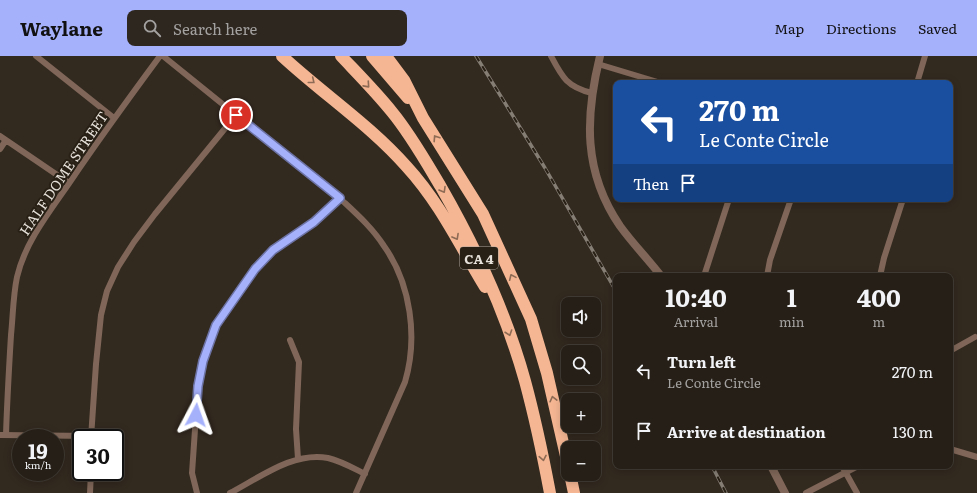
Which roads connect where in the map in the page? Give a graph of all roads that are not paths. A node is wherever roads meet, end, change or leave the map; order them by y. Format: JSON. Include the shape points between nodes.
{"nodes":[{"id":1,"x":36,"y":56,"type":"edge"},
{"id":2,"x":161,"y":56,"type":"edge"},
{"id":3,"x":282,"y":56,"type":"edge"},
{"id":4,"x":341,"y":56,"type":"edge"},
{"id":5,"x":372,"y":56,"type":"edge"},
{"id":6,"x":386,"y":56,"type":"edge"},
{"id":7,"x":552,"y":56,"type":"edge"},
{"id":8,"x":925,"y":56,"type":"edge"},
{"id":9,"x":599,"y":60,"type":"edge"},
{"id":10,"x":653,"y":80,"type":"edge"},
{"id":11,"x":918,"y":80,"type":"edge"},
{"id":12,"x":592,"y":92,"type":"junction"},
{"id":13,"x":236,"y":115,"type":"junction"},
{"id":14,"x":114,"y":118,"type":"junction"},
{"id":15,"x":424,"y":118,"type":"junction"},
{"id":16,"x":0,"y":136,"type":"edge"},
{"id":17,"x":6,"y":140,"type":"junction"},
{"id":18,"x":0,"y":149,"type":"edge"},
{"id":19,"x":69,"y":183,"type":"junction"},
{"id":20,"x":340,"y":198,"type":"junction"},
{"id":21,"x":728,"y":202,"type":"edge"},
{"id":22,"x":790,"y":202,"type":"edge"},
{"id":23,"x":902,"y":202,"type":"edge"},
{"id":24,"x":659,"y":273,"type":"edge"},
{"id":25,"x":705,"y":273,"type":"edge"},
{"id":26,"x":768,"y":273,"type":"edge"},
{"id":27,"x":881,"y":273,"type":"edge"},
{"id":28,"x":501,"y":311,"type":"junction"},
{"id":29,"x":975,"y":337,"type":"dead end"},
{"id":30,"x":290,"y":340,"type":"dead end"},
{"id":31,"x":953,"y":349,"type":"edge"},
{"id":32,"x":92,"y":429,"type":"edge"},
{"id":33,"x":3,"y":435,"type":"edge"},
{"id":34,"x":72,"y":437,"type":"edge"},
{"id":35,"x":563,"y":441,"type":"edge"},
{"id":36,"x":953,"y":450,"type":"edge"},
{"id":37,"x":977,"y":457,"type":"edge"},
{"id":38,"x":298,"y":459,"type":"junction"},
{"id":39,"x":773,"y":469,"type":"edge"},
{"id":40,"x":844,"y":469,"type":"edge"},
{"id":41,"x":852,"y":469,"type":"edge"},
{"id":42,"x":846,"y":472,"type":"junction"},
{"id":43,"x":365,"y":474,"type":"junction"},
{"id":44,"x":91,"y":481,"type":"edge"},
{"id":45,"x":571,"y":481,"type":"edge"},
{"id":46,"x":90,"y":493,"type":"edge"},
{"id":47,"x":197,"y":493,"type":"edge"},
{"id":48,"x":230,"y":493,"type":"edge"},
{"id":49,"x":356,"y":493,"type":"edge"},
{"id":50,"x":550,"y":493,"type":"edge"},
{"id":51,"x":574,"y":493,"type":"edge"},
{"id":52,"x":785,"y":493,"type":"edge"},
{"id":53,"x":806,"y":493,"type":"edge"},
{"id":54,"x":857,"y":493,"type":"edge"}],
"edges":[{"from":1,"to":14,"type":"street"},
{"from":2,"to":13,"type":"street"},
{"from":2,"to":14,"type":"street","name":"HALF DOME STREET"},
{"from":3,"to":28,"type":"highway","one_way":true,"via":[[369,129],[409,169],[442,213]]},
{"from":4,"to":28,"type":"highway","number":"CA 4","one_way":true,"via":[[392,112],[428,164],[459,218]]},
{"from":5,"to":15,"type":"highway","number":"CA 4"},
{"from":6,"to":15,"type":"highway","via":[[404,80]]},
{"from":7,"to":12,"type":"street","via":[[561,75],[567,81]]},
{"from":8,"to":11,"type":"street"},
{"from":9,"to":10,"type":"street"},
{"from":9,"to":12,"type":"street"},
{"from":12,"to":24,"type":"street","via":[[590,142],[598,179],[619,225]]},
{"from":13,"to":20,"type":"street"},
{"from":13,"to":32,"type":"street","via":[[134,242],[107,291],[101,315]]},
{"from":14,"to":19,"type":"street","name":"HALF DOME STREET"},
{"from":35,"to":15,"type":"highway","number":"CA 4","one_way":true,"via":[[531,319],[483,214]]},
{"from":16,"to":17,"type":"street"},
{"from":17,"to":18,"type":"street"},
{"from":17,"to":19,"type":"street"},
{"from":19,"to":33,"type":"street","name":"HALF DOME STREET","via":[[33,237],[17,277]]},
{"from":20,"to":43,"type":"street","via":[[385,246],[395,265],[410,312],[411,352],[405,382]]},
{"from":20,"to":47,"type":"street","via":[[314,222],[273,250],[255,269],[216,325],[203,361],[198,386],[192,473]]},
{"from":21,"to":25,"type":"street"},
{"from":22,"to":26,"type":"street"},
{"from":23,"to":27,"type":"street"},
{"from":28,"to":50,"type":"highway","number":"CA 4","one_way":true,"via":[[525,380]]},
{"from":29,"to":31,"type":"street"},
{"from":30,"to":38,"type":"street","via":[[298,362]]},
{"from":33,"to":34,"type":"street"},
{"from":36,"to":37,"type":"street"},
{"from":38,"to":43,"type":"street","via":[[326,458]]},
{"from":38,"to":48,"type":"street"},
{"from":39,"to":52,"type":"street"},
{"from":40,"to":42,"type":"street"},
{"from":41,"to":42,"type":"street"},
{"from":42,"to":53,"type":"street"},
{"from":42,"to":54,"type":"street"},
{"from":43,"to":49,"type":"street"},
{"from":44,"to":46,"type":"street"},
{"from":45,"to":51,"type":"highway"}]}
